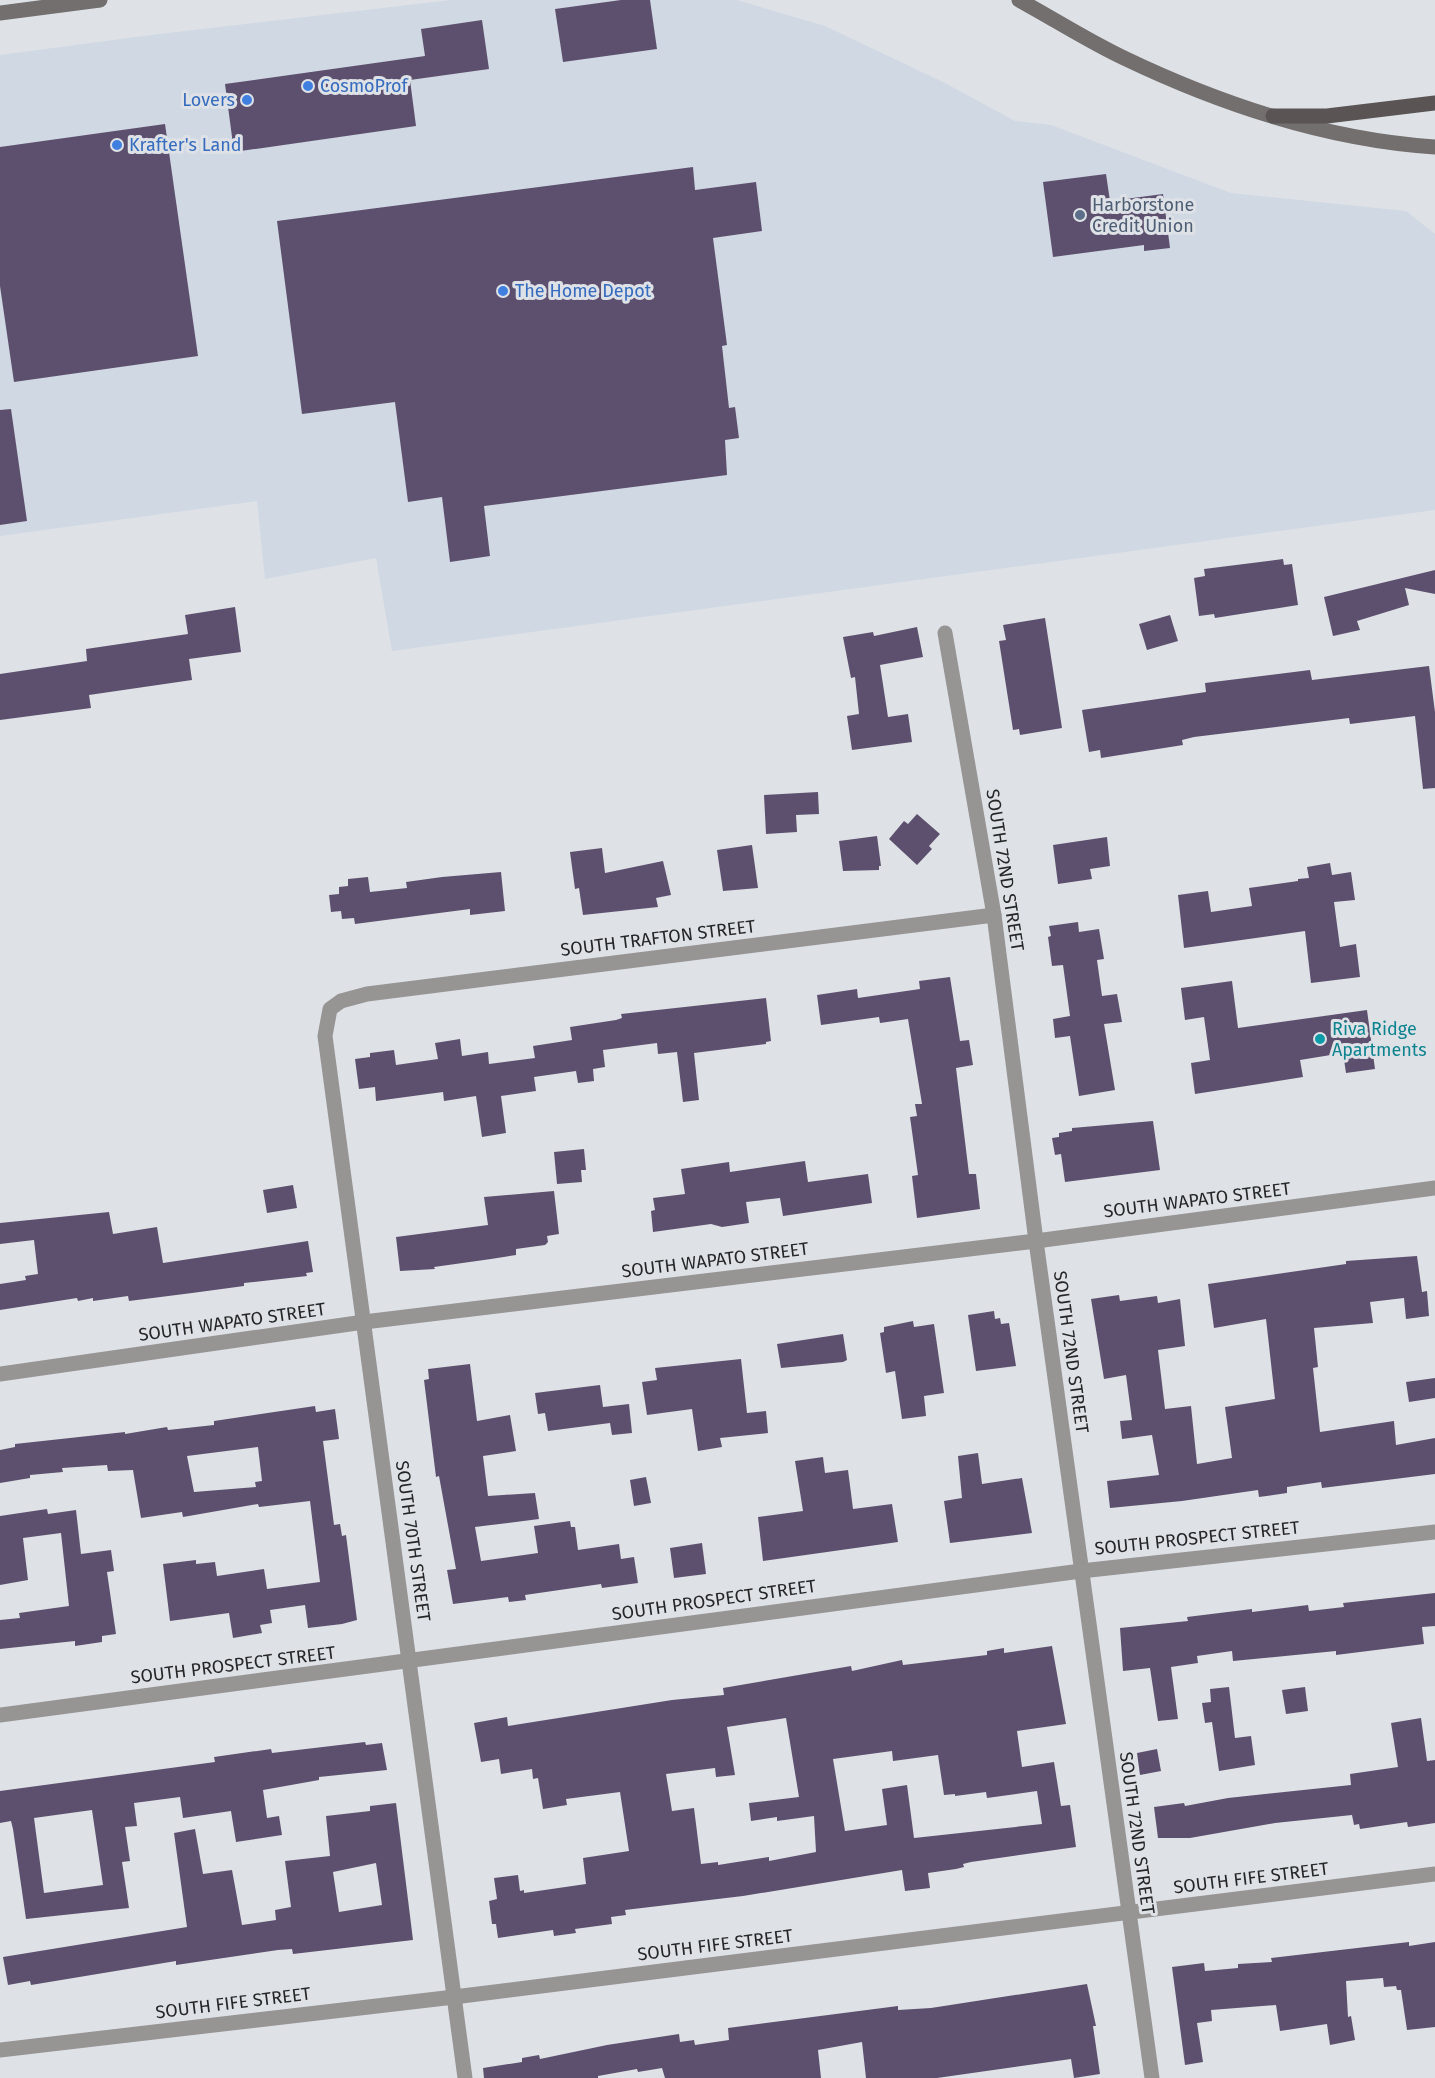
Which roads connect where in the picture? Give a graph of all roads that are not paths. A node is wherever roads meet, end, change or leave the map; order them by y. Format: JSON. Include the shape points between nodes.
{"nodes":[{"id":1,"x":100,"y":0,"type":"edge"},
{"id":2,"x":1019,"y":0,"type":"edge"},
{"id":3,"x":0,"y":13,"type":"edge"},
{"id":4,"x":1435,"y":103,"type":"edge"},
{"id":5,"x":1273,"y":116,"type":"junction"},
{"id":6,"x":1435,"y":147,"type":"edge"},
{"id":7,"x":945,"y":633,"type":"dead end"},
{"id":8,"x":994,"y":915,"type":"junction"},
{"id":9,"x":330,"y":1009,"type":"joint"},
{"id":10,"x":1435,"y":1188,"type":"edge"},
{"id":11,"x":1036,"y":1240,"type":"junction"},
{"id":12,"x":364,"y":1322,"type":"junction"},
{"id":13,"x":0,"y":1374,"type":"edge"},
{"id":14,"x":1435,"y":1532,"type":"edge"},
{"id":15,"x":1081,"y":1570,"type":"junction"},
{"id":16,"x":410,"y":1661,"type":"junction"},
{"id":17,"x":0,"y":1715,"type":"edge"},
{"id":18,"x":1435,"y":1874,"type":"edge"},
{"id":19,"x":1129,"y":1913,"type":"junction"},
{"id":20,"x":454,"y":1997,"type":"junction"},
{"id":21,"x":0,"y":2050,"type":"edge"},
{"id":22,"x":465,"y":2078,"type":"edge"},
{"id":23,"x":1152,"y":2078,"type":"edge"}],
"edges":[{"from":1,"to":3,"type":"main road"},
{"from":2,"to":5,"type":"main road","via":[[1123,57]]},
{"from":4,"to":5,"type":"main road","via":[[1327,116]]},
{"from":5,"to":6,"type":"main road","via":[[1365,138]]},
{"from":7,"to":8,"type":"street","name":"SOUTH 72ND STREET"},
{"from":8,"to":9,"type":"street","name":"SOUTH TRAFTON STREET","via":[[367,994],[341,1001]]},
{"from":8,"to":11,"type":"street","name":"SOUTH 72ND STREET"},
{"from":9,"to":12,"type":"street","name":"SOUTH 70TH STREET","via":[[325,1036]]},
{"from":10,"to":11,"type":"street","name":"SOUTH WAPATO STREET"},
{"from":11,"to":12,"type":"street","name":"SOUTH WAPATO STREET"},
{"from":11,"to":15,"type":"street","name":"SOUTH 72ND STREET"},
{"from":12,"to":13,"type":"street","name":"SOUTH WAPATO STREET"},
{"from":12,"to":16,"type":"street","name":"SOUTH 70TH STREET"},
{"from":14,"to":15,"type":"street","name":"SOUTH PROSPECT STREET"},
{"from":15,"to":16,"type":"street","name":"SOUTH PROSPECT STREET"},
{"from":15,"to":19,"type":"street","name":"SOUTH 72ND STREET"},
{"from":16,"to":17,"type":"street","name":"SOUTH PROSPECT STREET"},
{"from":16,"to":20,"type":"street","name":"SOUTH 70TH STREET"},
{"from":18,"to":19,"type":"street","name":"SOUTH FIFE STREET"},
{"from":19,"to":20,"type":"street","name":"SOUTH FIFE STREET"},
{"from":19,"to":23,"type":"street","name":"SOUTH 72ND STREET"},
{"from":20,"to":21,"type":"street","name":"SOUTH FIFE STREET"},
{"from":20,"to":22,"type":"street","name":"SOUTH 70TH STREET"}]}
